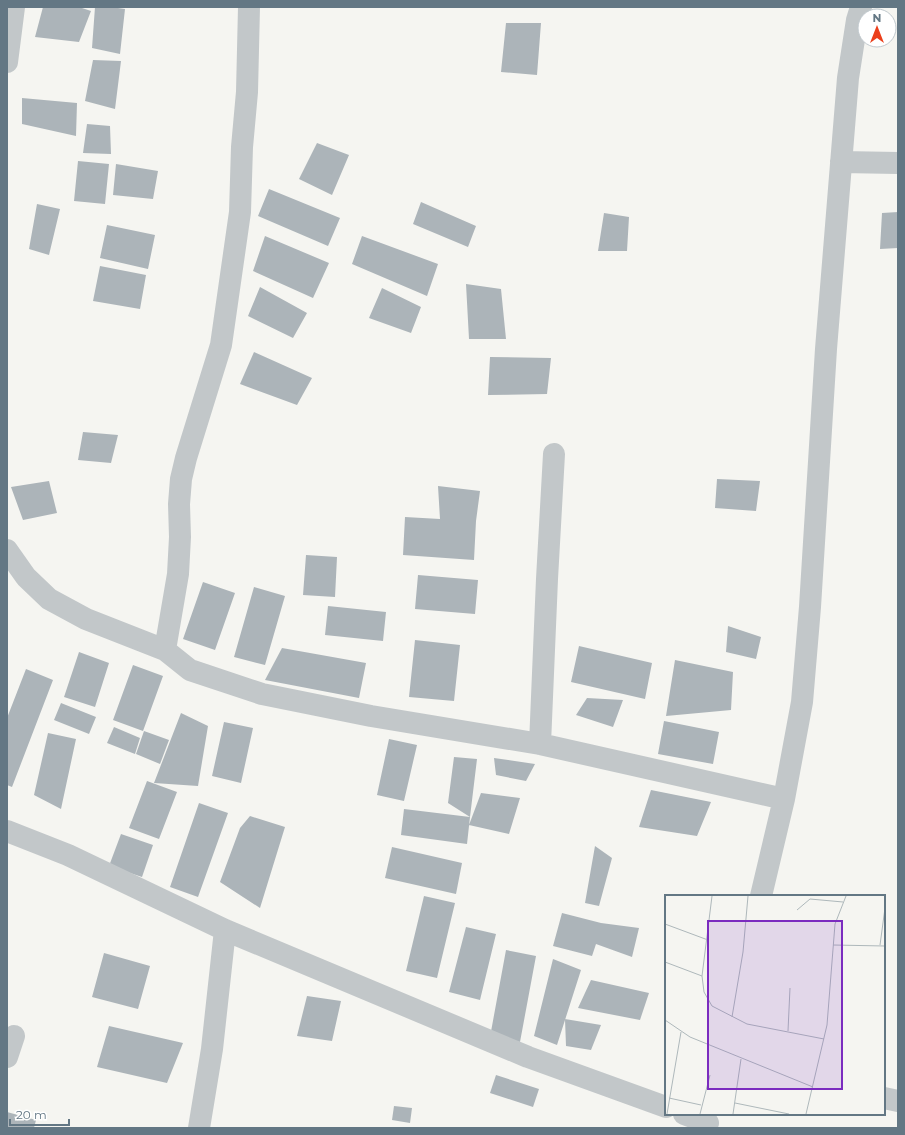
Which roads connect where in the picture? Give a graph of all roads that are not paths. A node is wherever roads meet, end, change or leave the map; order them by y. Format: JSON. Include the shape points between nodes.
{"nodes":[{"id":1,"x":14,"y":7,"type":"edge"},
{"id":2,"x":249,"y":7,"type":"edge"},
{"id":3,"x":861,"y":7,"type":"edge"},
{"id":4,"x":7,"y":62,"type":"edge"},
{"id":5,"x":841,"y":162,"type":"junction"},
{"id":6,"x":898,"y":163,"type":"edge"},
{"id":7,"x":554,"y":454,"type":"dead end"},
{"id":8,"x":7,"y":550,"type":"edge"},
{"id":9,"x":165,"y":650,"type":"junction"},
{"id":10,"x":540,"y":744,"type":"junction"},
{"id":11,"x":784,"y":800,"type":"junction"},
{"id":12,"x":7,"y":831,"type":"edge"},
{"id":13,"x":761,"y":895,"type":"edge"},
{"id":14,"x":225,"y":930,"type":"junction"},
{"id":15,"x":14,"y":1036,"type":"dead end"},
{"id":16,"x":7,"y":1057,"type":"edge"},
{"id":17,"x":885,"y":1098,"type":"edge"},
{"id":18,"x":898,"y":1101,"type":"edge"},
{"id":19,"x":665,"y":1107,"type":"edge"},
{"id":20,"x":687,"y":1115,"type":"edge"},
{"id":21,"x":709,"y":1122,"type":"edge"},
{"id":22,"x":199,"y":1128,"type":"edge"}],
"edges":[{"from":1,"to":4,"type":"street"},
{"from":2,"to":9,"type":"street","via":[[240,212],[221,345],[181,479],[178,574]]},
{"from":3,"to":5,"type":"street","via":[[848,78]]},
{"from":5,"to":6,"type":"street"},
{"from":5,"to":11,"type":"street","via":[[802,702]]},
{"from":7,"to":10,"type":"street"},
{"from":8,"to":9,"type":"street","via":[[26,577],[49,599],[86,619]]},
{"from":9,"to":10,"type":"street","via":[[190,670],[262,694],[371,716]]},
{"from":10,"to":11,"type":"street"},
{"from":11,"to":13,"type":"street"},
{"from":12,"to":14,"type":"street","via":[[68,855]]},
{"from":14,"to":19,"type":"street","via":[[528,1057]]},
{"from":14,"to":22,"type":"street","via":[[212,1049]]},
{"from":15,"to":16,"type":"street"},
{"from":17,"to":18,"type":"street"},
{"from":20,"to":21,"type":"street"}]}
